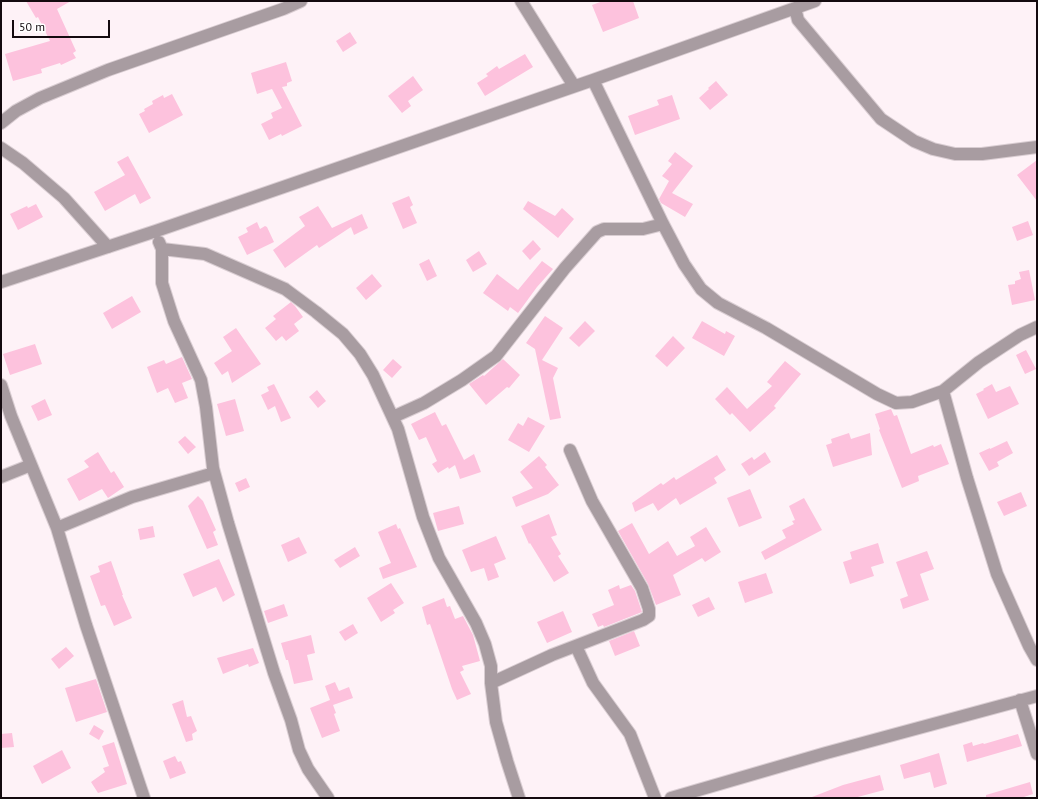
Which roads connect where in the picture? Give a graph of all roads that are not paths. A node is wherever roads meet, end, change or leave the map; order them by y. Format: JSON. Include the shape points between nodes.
{"nodes":[{"id":1,"x":301,"y":1,"type":"edge"},
{"id":2,"x":521,"y":1,"type":"edge"},
{"id":3,"x":815,"y":1,"type":"edge"},
{"id":4,"x":795,"y":8,"type":"junction"},
{"id":5,"x":593,"y":80,"type":"junction"},
{"id":6,"x":574,"y":86,"type":"junction"},
{"id":7,"x":1,"y":122,"type":"edge"},
{"id":8,"x":1037,"y":147,"type":"edge"},
{"id":9,"x":1,"y":148,"type":"edge"},
{"id":10,"x":663,"y":224,"type":"junction"},
{"id":11,"x":156,"y":232,"type":"junction"},
{"id":12,"x":108,"y":247,"type":"junction"},
{"id":13,"x":162,"y":249,"type":"junction"},
{"id":14,"x":1,"y":282,"type":"edge"},
{"id":15,"x":1037,"y":327,"type":"edge"},
{"id":16,"x":1,"y":385,"type":"edge"},
{"id":17,"x":943,"y":391,"type":"junction"},
{"id":18,"x":393,"y":417,"type":"junction"},
{"id":19,"x":570,"y":450,"type":"dead end"},
{"id":20,"x":31,"y":465,"type":"junction"},
{"id":21,"x":214,"y":473,"type":"junction"},
{"id":22,"x":1,"y":478,"type":"edge"},
{"id":23,"x":57,"y":528,"type":"junction"},
{"id":24,"x":576,"y":646,"type":"junction"},
{"id":25,"x":1037,"y":660,"type":"edge"},
{"id":26,"x":491,"y":682,"type":"junction"},
{"id":27,"x":1037,"y":696,"type":"edge"},
{"id":28,"x":1020,"y":700,"type":"junction"},
{"id":29,"x":1037,"y":754,"type":"edge"},
{"id":30,"x":693,"y":795,"type":"edge"},
{"id":31,"x":144,"y":798,"type":"edge"},
{"id":32,"x":328,"y":798,"type":"edge"},
{"id":33,"x":519,"y":798,"type":"edge"},
{"id":34,"x":655,"y":798,"type":"edge"},
{"id":35,"x":671,"y":798,"type":"edge"}],
"edges":[{"from":1,"to":7,"type":"street","via":[[108,70],[40,98]]},
{"from":2,"to":6,"type":"street"},
{"from":3,"to":4,"type":"street"},
{"from":4,"to":5,"type":"street"},
{"from":4,"to":8,"type":"street","via":[[798,20],[881,119],[914,140],[933,149],[955,154],[982,154]]},
{"from":5,"to":6,"type":"street"},
{"from":5,"to":10,"type":"street"},
{"from":6,"to":11,"type":"street"},
{"from":9,"to":12,"type":"street","via":[[64,198]]},
{"from":10,"to":17,"type":"street","via":[[684,264],[701,289],[718,303],[896,403],[912,402]]},
{"from":10,"to":18,"type":"street","via":[[643,229],[604,229],[597,232],[565,268],[496,356],[424,403]]},
{"from":11,"to":12,"type":"street"},
{"from":11,"to":13,"type":"street"},
{"from":12,"to":14,"type":"street"},
{"from":13,"to":18,"type":"street","via":[[205,254],[285,289],[298,298],[342,334],[360,354]]},
{"from":13,"to":21,"type":"street","via":[[162,283],[174,321],[201,380]]},
{"from":15,"to":17,"type":"street","via":[[979,362]]},
{"from":16,"to":20,"type":"street"},
{"from":17,"to":25,"type":"street","via":[[997,574]]},
{"from":18,"to":26,"type":"street","via":[[423,517],[439,558],[485,644],[491,666]]},
{"from":19,"to":24,"type":"street","via":[[592,501],[642,588],[649,609],[649,616],[644,620]]},
{"from":20,"to":22,"type":"street"},
{"from":20,"to":23,"type":"street"},
{"from":21,"to":23,"type":"street","via":[[132,497]]},
{"from":21,"to":32,"type":"street","via":[[299,750],[308,769]]},
{"from":23,"to":31,"type":"street","via":[[86,625]]},
{"from":24,"to":26,"type":"street"},
{"from":24,"to":34,"type":"street","via":[[593,683],[630,734]]},
{"from":26,"to":33,"type":"street","via":[[496,722]]},
{"from":27,"to":28,"type":"street"},
{"from":28,"to":29,"type":"street"},
{"from":28,"to":30,"type":"street","via":[[826,753]]},
{"from":30,"to":35,"type":"street"}]}
